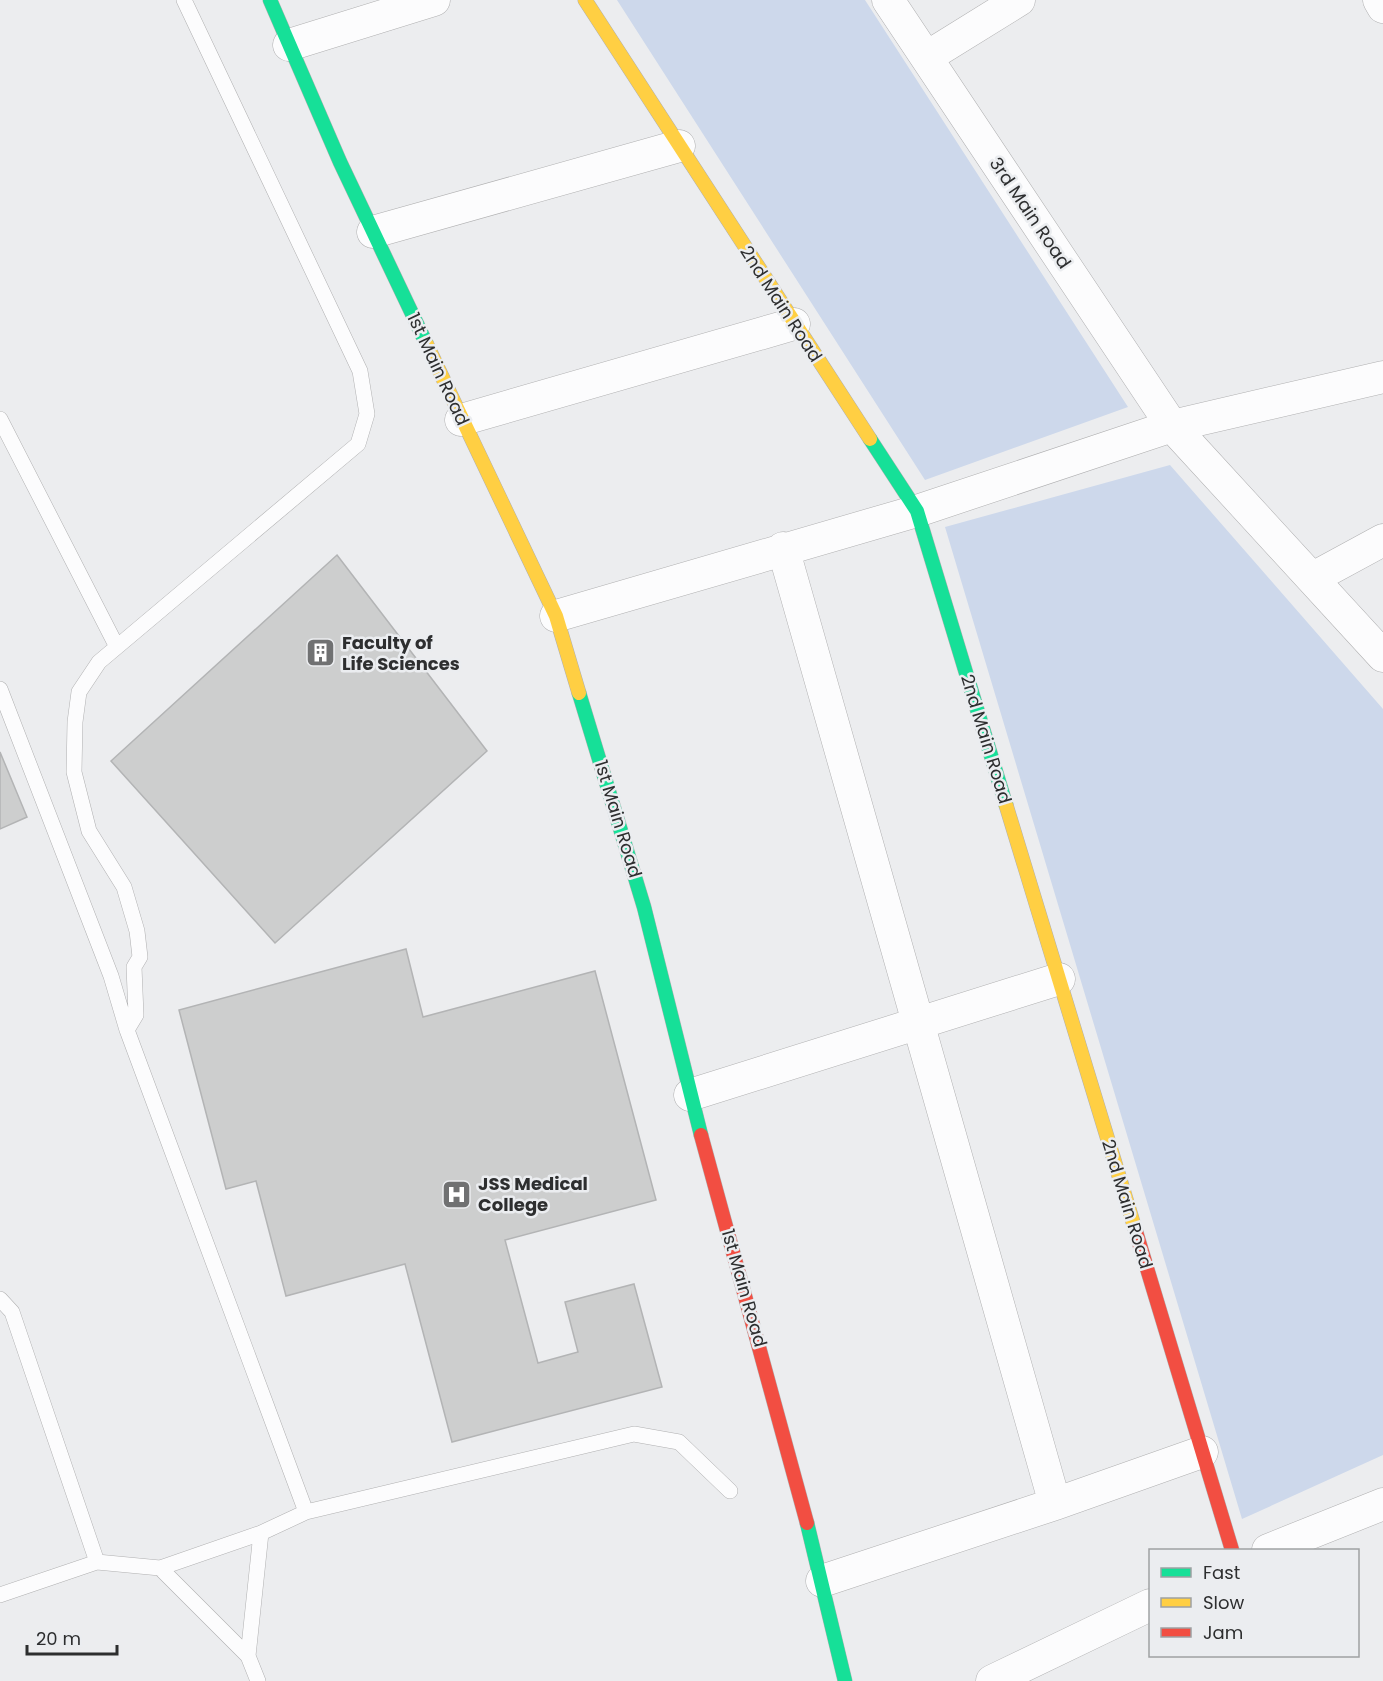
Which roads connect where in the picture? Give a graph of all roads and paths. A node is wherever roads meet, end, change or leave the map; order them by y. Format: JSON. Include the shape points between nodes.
{"nodes":[{"id":1,"x":184,"y":0,"type":"edge"},
{"id":2,"x":270,"y":0,"type":"edge"},
{"id":3,"x":434,"y":0,"type":"edge"},
{"id":4,"x":585,"y":0,"type":"edge"},
{"id":5,"x":888,"y":0,"type":"edge"},
{"id":6,"x":1019,"y":0,"type":"edge"},
{"id":7,"x":1379,"y":0,"type":"edge"},
{"id":8,"x":1383,"y":6,"type":"edge"},
{"id":9,"x":289,"y":45,"type":"junction"},
{"id":10,"x":927,"y":57,"type":"junction"},
{"id":11,"x":680,"y":146,"type":"junction"},
{"id":12,"x":373,"y":232,"type":"junction"},
{"id":13,"x":794,"y":324,"type":"junction"},
{"id":14,"x":1383,"y":377,"type":"edge"},
{"id":15,"x":0,"y":419,"type":"edge"},
{"id":16,"x":461,"y":420,"type":"junction"},
{"id":17,"x":1172,"y":426,"type":"junction"},
{"id":18,"x":917,"y":511,"type":"junction"},
{"id":19,"x":1383,"y":540,"type":"edge"},
{"id":20,"x":783,"y":548,"type":"junction"},
{"id":21,"x":1313,"y":578,"type":"junction"},
{"id":22,"x":556,"y":616,"type":"junction"},
{"id":23,"x":117,"y":647,"type":"junction"},
{"id":24,"x":1383,"y":656,"type":"edge"},
{"id":25,"x":0,"y":689,"type":"edge"},
{"id":26,"x":6,"y":721,"type":"edge"},
{"id":27,"x":1059,"y":979,"type":"junction"},
{"id":28,"x":918,"y":1024,"type":"junction"},
{"id":29,"x":127,"y":1030,"type":"junction"},
{"id":30,"x":690,"y":1095,"type":"junction"},
{"id":31,"x":0,"y":1299,"type":"edge"},
{"id":32,"x":1202,"y":1452,"type":"junction"},
{"id":33,"x":730,"y":1491,"type":"dead end"},
{"id":34,"x":1055,"y":1504,"type":"junction"},
{"id":35,"x":1383,"y":1504,"type":"edge"},
{"id":36,"x":306,"y":1512,"type":"junction"},
{"id":37,"x":261,"y":1533,"type":"junction"},
{"id":38,"x":1231,"y":1549,"type":"edge"},
{"id":39,"x":1273,"y":1549,"type":"edge"},
{"id":40,"x":97,"y":1562,"type":"junction"},
{"id":41,"x":160,"y":1568,"type":"junction"},
{"id":42,"x":822,"y":1581,"type":"junction"},
{"id":43,"x":0,"y":1595,"type":"edge"},
{"id":44,"x":1149,"y":1605,"type":"edge"},
{"id":45,"x":248,"y":1656,"type":"junction"},
{"id":46,"x":258,"y":1681,"type":"edge"},
{"id":47,"x":845,"y":1681,"type":"edge"},
{"id":48,"x":992,"y":1681,"type":"edge"}],
"edges":[{"from":1,"to":23,"type":"lane","via":[[360,371],[367,414],[358,444]]},
{"from":2,"to":9,"type":"street","name":"1st Main Road"},
{"from":3,"to":9,"type":"street"},
{"from":4,"to":11,"type":"street","name":"2nd Main Road"},
{"from":5,"to":10,"type":"street","name":"3rd Main Road"},
{"from":6,"to":10,"type":"street"},
{"from":7,"to":8,"type":"street"},
{"from":9,"to":12,"type":"street","name":"1st Main Road"},
{"from":10,"to":17,"type":"street","name":"3rd Main Road"},
{"from":11,"to":12,"type":"street"},
{"from":11,"to":13,"type":"street","name":"2nd Main Road"},
{"from":12,"to":16,"type":"street","name":"1st Main Road"},
{"from":13,"to":16,"type":"street"},
{"from":13,"to":18,"type":"street","name":"2nd Main Road"},
{"from":14,"to":17,"type":"street"},
{"from":15,"to":23,"type":"lane"},
{"from":16,"to":22,"type":"street","name":"1st Main Road"},
{"from":17,"to":18,"type":"street"},
{"from":17,"to":21,"type":"street","name":"3rd Main Road"},
{"from":18,"to":20,"type":"street"},
{"from":18,"to":27,"type":"street","name":"2nd Main Road"},
{"from":19,"to":21,"type":"street"},
{"from":20,"to":22,"type":"street"},
{"from":20,"to":28,"type":"street"},
{"from":21,"to":24,"type":"street","name":"3rd Main Road"},
{"from":22,"to":30,"type":"street","name":"1st Main Road","via":[[644,907]]},
{"from":23,"to":29,"type":"lane","via":[[99,662],[79,692],[74,772],[89,831],[124,888],[137,931],[140,957],[134,967],[136,1015]]},
{"from":25,"to":26,"type":"lane"},
{"from":26,"to":29,"type":"lane","via":[[111,976]]},
{"from":27,"to":28,"type":"street"},
{"from":27,"to":32,"type":"street","name":"2nd Main Road"},
{"from":28,"to":30,"type":"street"},
{"from":28,"to":34,"type":"street"},
{"from":29,"to":36,"type":"lane"},
{"from":30,"to":42,"type":"street","name":"1st Main Road"},
{"from":31,"to":40,"type":"lane","via":[[12,1312]]},
{"from":32,"to":34,"type":"street"},
{"from":32,"to":38,"type":"street","name":"2nd Main Road"},
{"from":33,"to":36,"type":"lane","via":[[679,1442],[634,1434]]},
{"from":34,"to":42,"type":"street"},
{"from":35,"to":39,"type":"street"},
{"from":36,"to":37,"type":"lane"},
{"from":37,"to":41,"type":"lane"},
{"from":37,"to":45,"type":"lane"},
{"from":40,"to":41,"type":"lane"},
{"from":40,"to":43,"type":"lane"},
{"from":41,"to":45,"type":"lane"},
{"from":42,"to":47,"type":"street","name":"1st Main Road"},
{"from":44,"to":48,"type":"street"},
{"from":45,"to":46,"type":"lane"}]}
